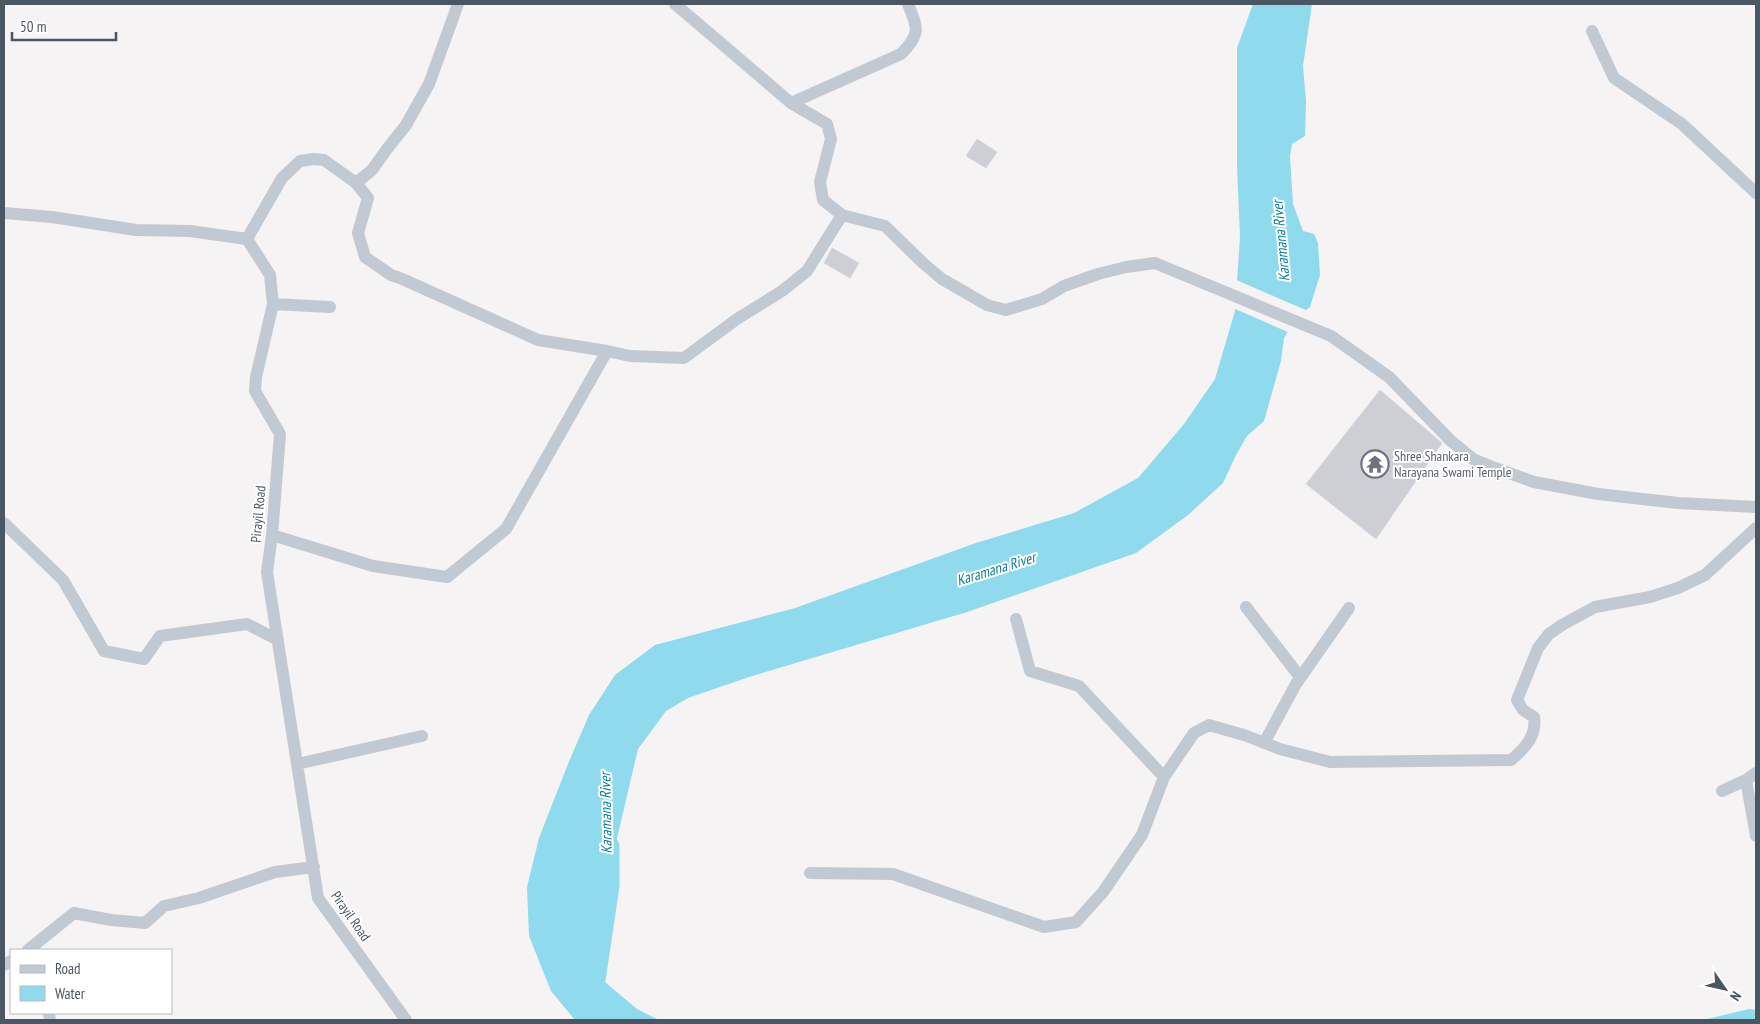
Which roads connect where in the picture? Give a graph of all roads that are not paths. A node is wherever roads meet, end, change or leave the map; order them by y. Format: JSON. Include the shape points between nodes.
{"nodes":[{"id":1,"x":458,"y":4,"type":"edge"},
{"id":2,"x":675,"y":4,"type":"edge"},
{"id":3,"x":908,"y":4,"type":"edge"},
{"id":4,"x":1592,"y":31,"type":"dead end"},
{"id":5,"x":791,"y":103,"type":"junction"},
{"id":6,"x":356,"y":183,"type":"junction"},
{"id":7,"x":1756,"y":193,"type":"edge"},
{"id":8,"x":4,"y":213,"type":"edge"},
{"id":9,"x":842,"y":215,"type":"junction"},
{"id":10,"x":247,"y":239,"type":"junction"},
{"id":11,"x":273,"y":304,"type":"junction"},
{"id":12,"x":330,"y":307,"type":"dead end"},
{"id":13,"x":607,"y":351,"type":"junction"},
{"id":14,"x":1756,"y":507,"type":"edge"},
{"id":15,"x":4,"y":523,"type":"edge"},
{"id":16,"x":1756,"y":528,"type":"edge"},
{"id":17,"x":272,"y":535,"type":"junction"},
{"id":18,"x":1246,"y":607,"type":"dead end"},
{"id":19,"x":1349,"y":608,"type":"dead end"},
{"id":20,"x":1016,"y":619,"type":"dead end"},
{"id":21,"x":278,"y":640,"type":"junction"},
{"id":22,"x":104,"y":651,"type":"junction"},
{"id":23,"x":118,"y":665,"type":"dead end"},
{"id":24,"x":1300,"y":677,"type":"junction"},
{"id":25,"x":422,"y":736,"type":"dead end"},
{"id":26,"x":1264,"y":743,"type":"junction"},
{"id":27,"x":297,"y":764,"type":"junction"},
{"id":28,"x":1751,"y":776,"type":"edge"},
{"id":29,"x":1164,"y":777,"type":"junction"},
{"id":30,"x":1722,"y":791,"type":"dead end"},
{"id":31,"x":1756,"y":836,"type":"edge"},
{"id":32,"x":314,"y":867,"type":"junction"},
{"id":33,"x":810,"y":873,"type":"dead end"},
{"id":34,"x":41,"y":946,"type":"edge"},
{"id":35,"x":406,"y":1020,"type":"edge"}],
"edges":[{"from":1,"to":6,"type":"street","via":[[429,84],[406,125],[372,170]]},
{"from":2,"to":5,"type":"street"},
{"from":3,"to":5,"type":"street","via":[[916,22],[916,34],[901,54]]},
{"from":4,"to":7,"type":"street","via":[[1614,78],[1682,124]]},
{"from":5,"to":9,"type":"street","via":[[827,124],[831,139],[820,182],[823,200]]},
{"from":6,"to":10,"type":"street","via":[[324,160],[300,162],[282,178]]},
{"from":6,"to":13,"type":"street","via":[[368,198],[358,233],[365,257],[391,275],[538,340]]},
{"from":8,"to":10,"type":"street","via":[[136,230],[190,231]]},
{"from":9,"to":13,"type":"street","via":[[806,270],[782,291],[684,358],[630,356]]},
{"from":9,"to":14,"type":"street","via":[[885,226],[942,279],[987,305],[1006,310],[1042,299],[1064,286],[1098,274],[1155,263],[1331,336],[1389,378],[1473,459],[1495,468],[1534,482],[1598,494]]},
{"from":10,"to":11,"type":"street","name":"Pirayil Road","via":[[270,275]]},
{"from":11,"to":12,"type":"street"},
{"from":11,"to":17,"type":"street","name":"Pirayil Road","via":[[255,391],[280,434]]},
{"from":13,"to":17,"type":"street","via":[[506,529],[447,577],[373,566]]},
{"from":15,"to":22,"type":"street","via":[[63,580]]},
{"from":16,"to":26,"type":"street","via":[[1705,575],[1650,598],[1595,607],[1549,634],[1538,648],[1517,700],[1523,710],[1534,717],[1533,736],[1511,760],[1330,762]]},
{"from":17,"to":21,"type":"street","name":"Pirayil Road","via":[[267,572]]},
{"from":18,"to":24,"type":"street"},
{"from":19,"to":24,"type":"street"},
{"from":20,"to":29,"type":"street","via":[[1030,671],[1079,686]]},
{"from":21,"to":22,"type":"street","via":[[247,624],[160,636],[144,659]]},
{"from":21,"to":27,"type":"street","name":"Pirayil Road"},
{"from":22,"to":23,"type":"street"},
{"from":24,"to":26,"type":"street"},
{"from":25,"to":27,"type":"street"},
{"from":26,"to":29,"type":"street","via":[[1209,724],[1194,733]]},
{"from":27,"to":32,"type":"street","name":"Pirayil Road"},
{"from":28,"to":30,"type":"street"},
{"from":28,"to":31,"type":"street"},
{"from":29,"to":33,"type":"street","via":[[1142,835],[1104,892],[1076,922],[1044,927],[893,874]]},
{"from":32,"to":34,"type":"street","via":[[274,872],[199,898],[164,906],[146,923],[74,913]]},
{"from":32,"to":35,"type":"street","name":"Pirayil Road","via":[[318,898]]}]}
